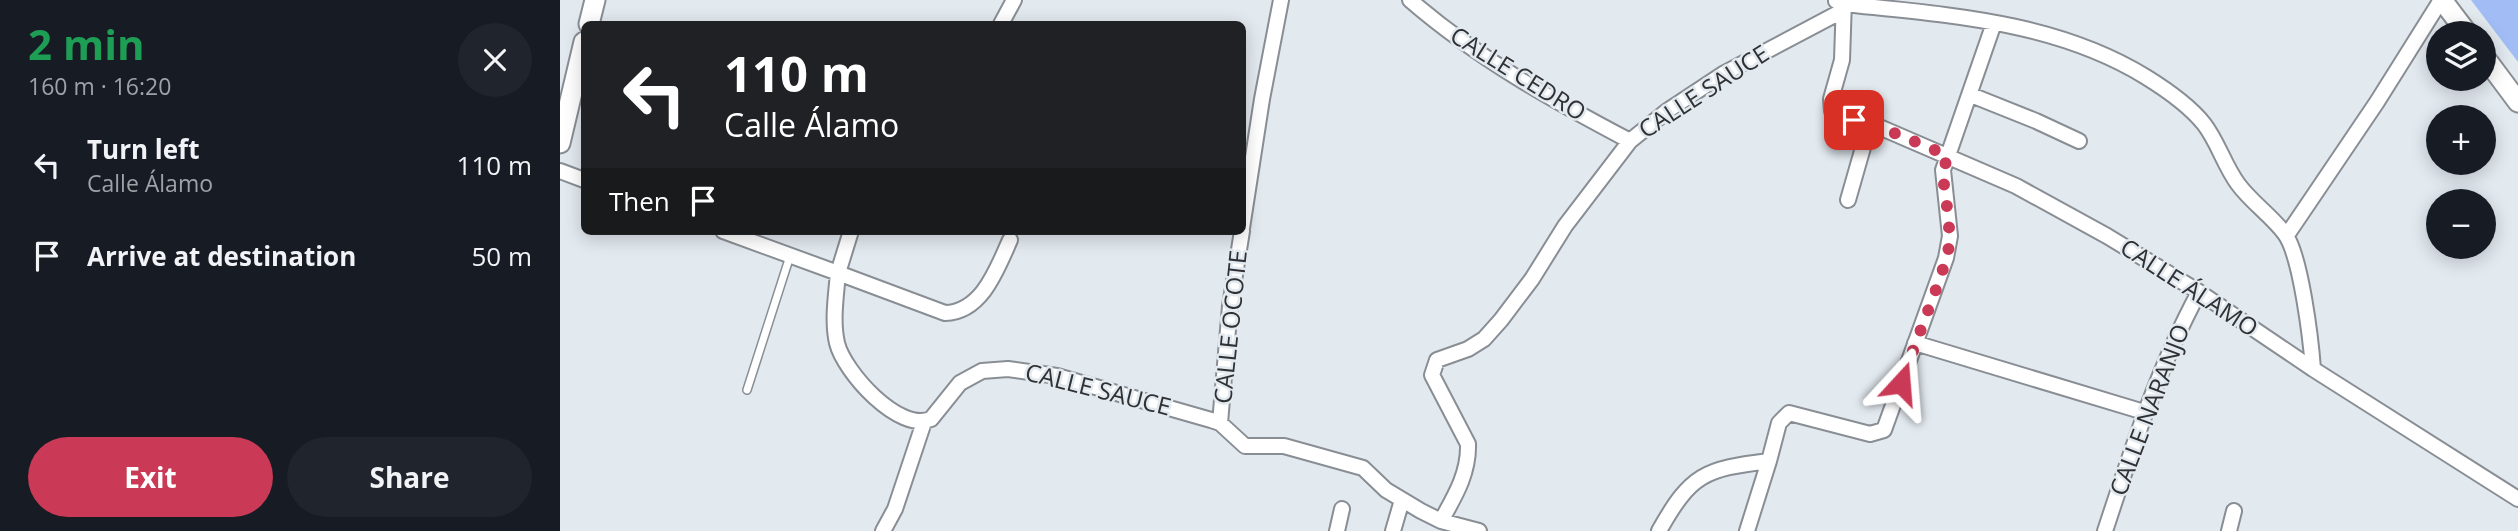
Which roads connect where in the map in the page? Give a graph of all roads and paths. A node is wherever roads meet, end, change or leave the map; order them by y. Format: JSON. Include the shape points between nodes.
{"nodes":[{"id":1,"x":595,"y":0,"type":"edge"},
{"id":2,"x":1014,"y":0,"type":"edge"},
{"id":3,"x":1280,"y":0,"type":"edge"},
{"id":4,"x":1410,"y":0,"type":"edge"},
{"id":5,"x":2442,"y":0,"type":"edge"},
{"id":6,"x":1842,"y":4,"type":"edge"},
{"id":7,"x":590,"y":21,"type":"edge"},
{"id":8,"x":1003,"y":21,"type":"edge"},
{"id":9,"x":2458,"y":21,"type":"edge"},
{"id":10,"x":1994,"y":23,"type":"junction"},
{"id":11,"x":581,"y":55,"type":"edge"},
{"id":12,"x":2496,"y":72,"type":"edge"},
{"id":13,"x":1970,"y":95,"type":"junction"},
{"id":14,"x":2518,"y":102,"type":"edge"},
{"id":15,"x":1870,"y":123,"type":"junction"},
{"id":16,"x":1630,"y":141,"type":"junction"},
{"id":17,"x":2079,"y":141,"type":"dead end"},
{"id":18,"x":560,"y":143,"type":"edge"},
{"id":19,"x":1947,"y":155,"type":"junction"},
{"id":20,"x":560,"y":172,"type":"edge"},
{"id":21,"x":581,"y":179,"type":"edge"},
{"id":22,"x":1848,"y":200,"type":"dead end"},
{"id":23,"x":1246,"y":203,"type":"edge"},
{"id":24,"x":734,"y":235,"type":"edge"},
{"id":25,"x":851,"y":235,"type":"edge"},
{"id":26,"x":1241,"y":235,"type":"edge"},
{"id":27,"x":2287,"y":236,"type":"junction"},
{"id":28,"x":1010,"y":240,"type":"dead end"},
{"id":29,"x":790,"y":256,"type":"junction"},
{"id":30,"x":838,"y":273,"type":"junction"},
{"id":31,"x":2199,"y":292,"type":"junction"},
{"id":32,"x":1915,"y":343,"type":"junction"},
{"id":33,"x":2313,"y":369,"type":"junction"},
{"id":34,"x":747,"y":390,"type":"dead end"},
{"id":35,"x":2144,"y":412,"type":"junction"},
{"id":36,"x":923,"y":422,"type":"junction"},
{"id":37,"x":1220,"y":423,"type":"junction"},
{"id":38,"x":1769,"y":461,"type":"junction"},
{"id":39,"x":2518,"y":499,"type":"edge"},
{"id":40,"x":1402,"y":500,"type":"junction"},
{"id":41,"x":1342,"y":509,"type":"dead end"},
{"id":42,"x":2234,"y":511,"type":"dead end"},
{"id":43,"x":1441,"y":521,"type":"junction"},
{"id":44,"x":883,"y":531,"type":"edge"},
{"id":45,"x":1337,"y":531,"type":"edge"},
{"id":46,"x":1394,"y":531,"type":"edge"},
{"id":47,"x":1479,"y":531,"type":"edge"},
{"id":48,"x":1659,"y":531,"type":"edge"},
{"id":49,"x":1747,"y":531,"type":"edge"},
{"id":50,"x":2105,"y":531,"type":"edge"},
{"id":51,"x":2229,"y":531,"type":"edge"}],
"edges":[{"from":1,"to":7,"type":"main road"},
{"from":2,"to":8,"type":"street"},
{"from":3,"to":23,"type":"street","name":"CALLE OCOTE"},
{"from":4,"to":16,"type":"street","name":"CALLE CEDRO","via":[[1530,88]]},
{"from":5,"to":9,"type":"main road"},
{"from":5,"to":27,"type":"street"},
{"from":6,"to":10,"type":"street"},
{"from":6,"to":15,"type":"street","name":"CALLE ÁLAMO","via":[[1842,60],[1830,99],[1832,111],[1838,117]]},
{"from":6,"to":16,"type":"street","name":"CALLE SAUCE","via":[[1723,74]]},
{"from":10,"to":13,"type":"street"},
{"from":10,"to":27,"type":"street","via":[[2070,41],[2166,89],[2203,123],[2248,197]]},
{"from":11,"to":18,"type":"main road"},
{"from":12,"to":14,"type":"main road"},
{"from":13,"to":17,"type":"street"},
{"from":13,"to":19,"type":"street"},
{"from":15,"to":19,"type":"street","name":"CALLE ÁLAMO"},
{"from":15,"to":22,"type":"street"},
{"from":16,"to":43,"type":"street","name":"CALLE SAUCE","via":[[1501,320],[1484,339],[1437,360],[1432,375],[1468,444],[1459,489]]},
{"from":19,"to":31,"type":"street","name":"CALLE ÁLAMO","via":[[2016,186]]},
{"from":19,"to":32,"type":"street","via":[[1943,177],[1949,247]]},
{"from":20,"to":21,"type":"street"},
{"from":24,"to":29,"type":"street"},
{"from":25,"to":30,"type":"street"},
{"from":26,"to":37,"type":"street","name":"CALLE OCOTE"},
{"from":27,"to":33,"type":"street","via":[[2309,325]]},
{"from":28,"to":30,"type":"street","via":[[995,276],[974,303],[958,313],[945,313]]},
{"from":29,"to":30,"type":"street"},
{"from":29,"to":34,"type":"lane"},
{"from":30,"to":36,"type":"street","via":[[836,340],[847,365],[877,398],[906,418]]},
{"from":31,"to":33,"type":"street","name":"CALLE ÁLAMO"},
{"from":31,"to":35,"type":"street","name":"CALLE NARANJO"},
{"from":32,"to":35,"type":"street"},
{"from":32,"to":38,"type":"street","via":[[1888,423],[1878,434],[1789,413],[1779,423]]},
{"from":33,"to":39,"type":"street","name":"CALLE ÁLAMO"},
{"from":35,"to":50,"type":"street","name":"CALLE NARANJO"},
{"from":36,"to":37,"type":"street","name":"CALLE SAUCE","via":[[938,413],[960,383],[971,376],[1008,369],[1057,376]]},
{"from":36,"to":44,"type":"street","via":[[895,509]]},
{"from":37,"to":40,"type":"street","name":"CALLE SAUCE","via":[[1245,446],[1303,450],[1363,468]]},
{"from":38,"to":48,"type":"street","via":[[1702,476],[1684,490]]},
{"from":38,"to":49,"type":"street"},
{"from":40,"to":43,"type":"street","name":"CALLE SAUCE"},
{"from":40,"to":46,"type":"street"},
{"from":41,"to":45,"type":"street"},
{"from":42,"to":51,"type":"street"},
{"from":43,"to":47,"type":"street","name":"CALLE SAUCE"}]}
